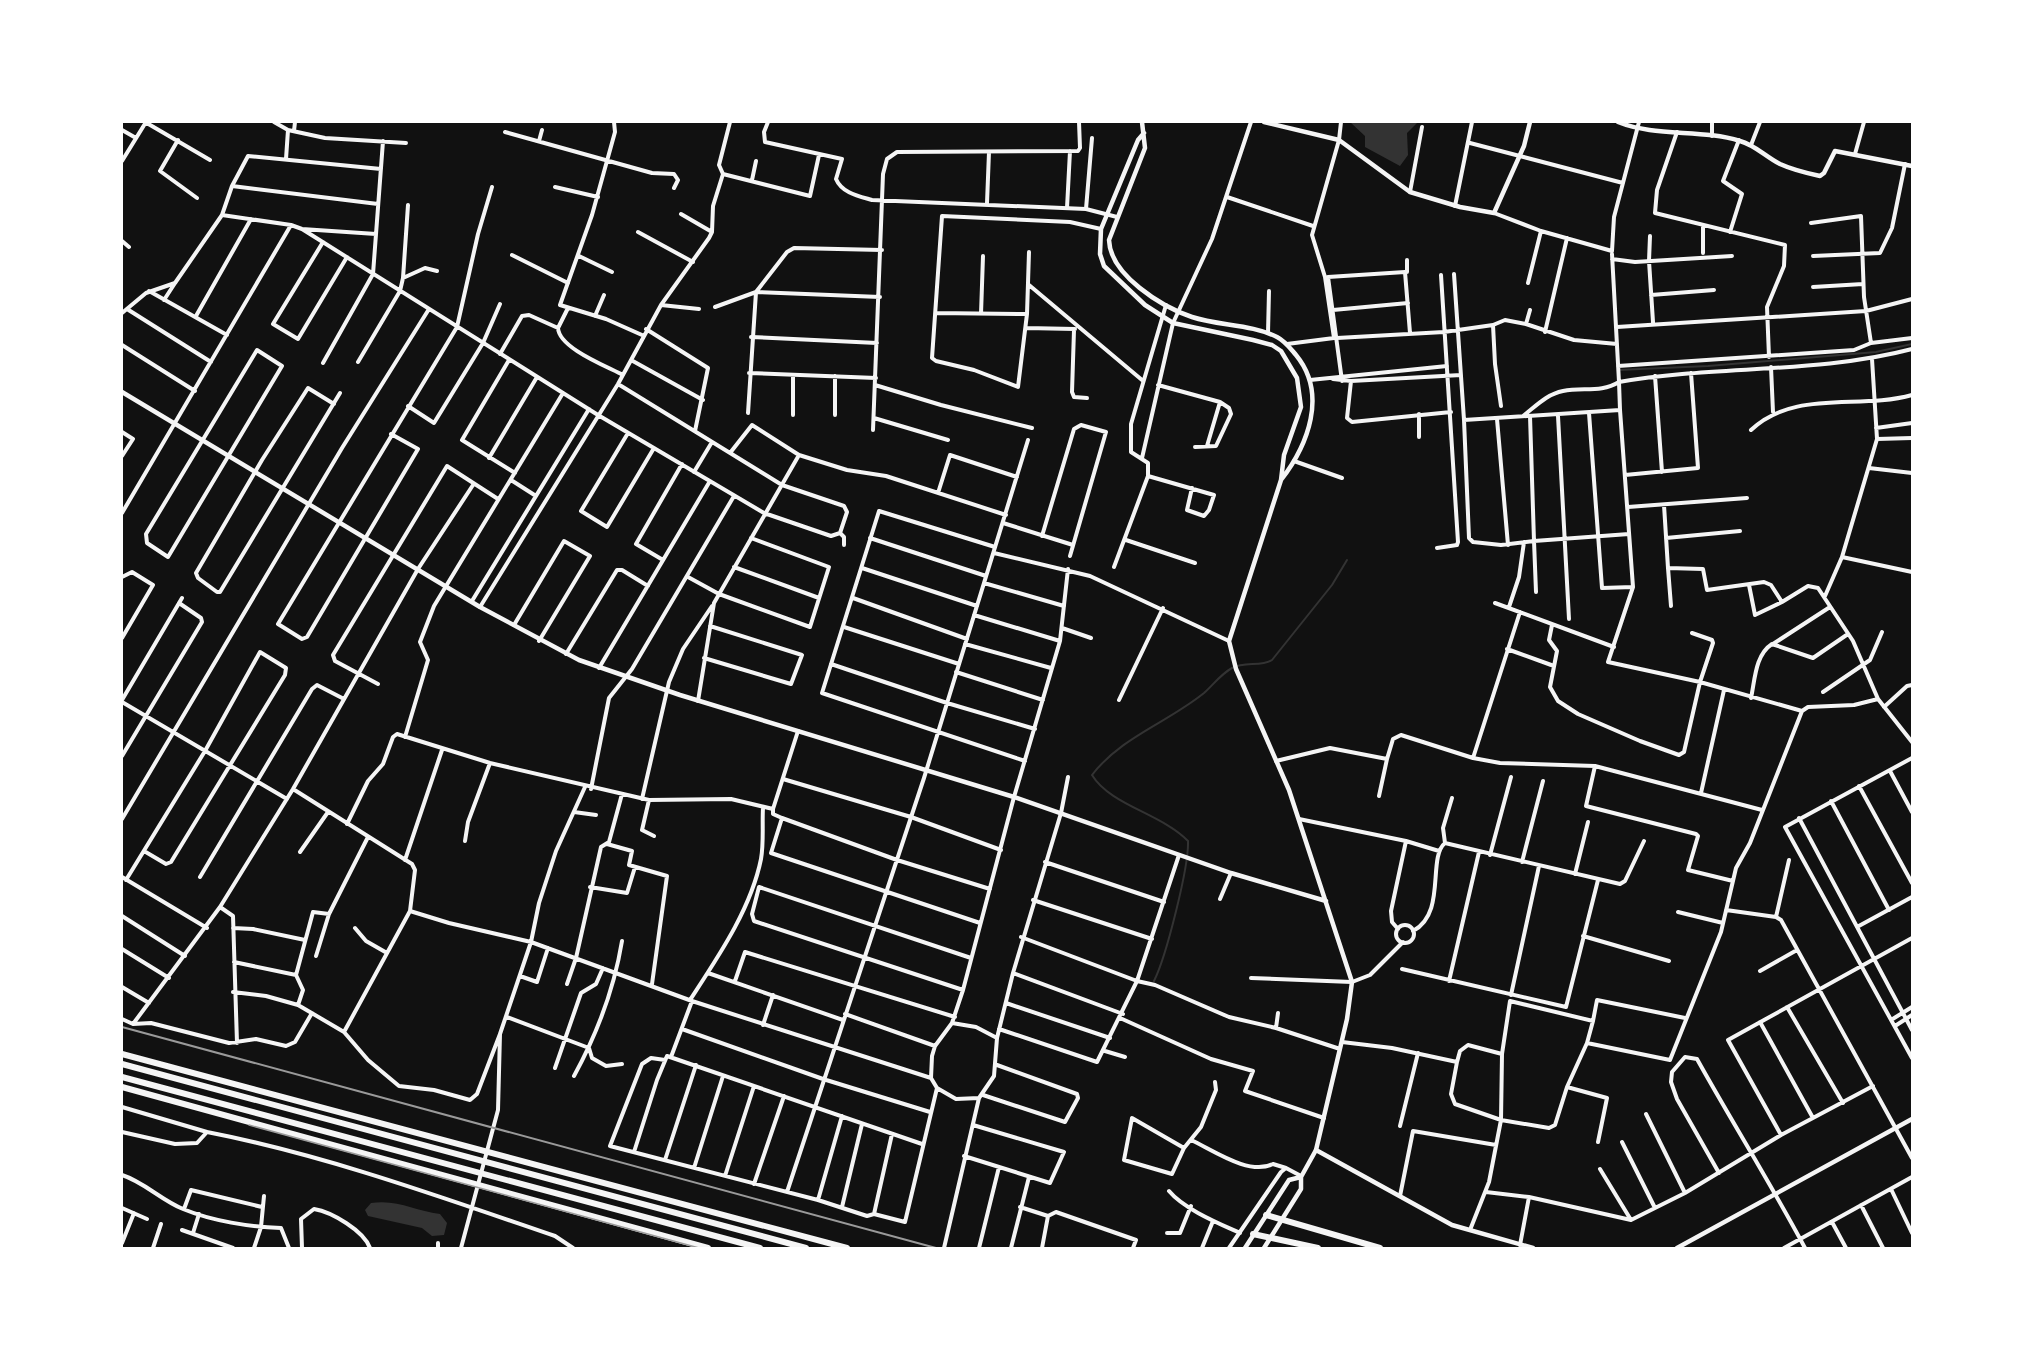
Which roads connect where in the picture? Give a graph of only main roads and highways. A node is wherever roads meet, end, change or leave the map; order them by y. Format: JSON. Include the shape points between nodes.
{"nodes":[{"id":1,"x":1142,"y":122,"type":"edge"},
{"id":2,"x":1264,"y":122,"type":"edge"},
{"id":3,"x":1270,"y":122,"type":"edge"},
{"id":4,"x":1529,"y":122,"type":"edge"},
{"id":5,"x":1618,"y":122,"type":"edge"},
{"id":6,"x":1144,"y":133,"type":"junction"},
{"id":7,"x":1912,"y":166,"type":"edge"},
{"id":8,"x":122,"y":392,"type":"edge"},
{"id":9,"x":1281,"y":480,"type":"junction"},
{"id":10,"x":1326,"y":901,"type":"junction"},
{"id":11,"x":122,"y":1054,"type":"edge"},
{"id":12,"x":122,"y":1064,"type":"edge"},
{"id":13,"x":122,"y":1077,"type":"edge"},
{"id":14,"x":122,"y":1087,"type":"edge"},
{"id":15,"x":1912,"y":1119,"type":"edge"},
{"id":16,"x":1316,"y":1150,"type":"junction"},
{"id":17,"x":1301,"y":1176,"type":"junction"},
{"id":18,"x":1266,"y":1215,"type":"junction"},
{"id":19,"x":1282,"y":1221,"type":"junction"},
{"id":20,"x":1319,"y":1232,"type":"junction"},
{"id":21,"x":1253,"y":1234,"type":"junction"},
{"id":22,"x":1270,"y":1238,"type":"junction"},
{"id":23,"x":708,"y":1248,"type":"edge"},
{"id":24,"x":760,"y":1248,"type":"edge"},
{"id":25,"x":806,"y":1248,"type":"edge"},
{"id":26,"x":847,"y":1248,"type":"edge"},
{"id":27,"x":1245,"y":1248,"type":"edge"},
{"id":28,"x":1264,"y":1248,"type":"edge"},
{"id":29,"x":1316,"y":1248,"type":"edge"},
{"id":30,"x":1380,"y":1248,"type":"edge"},
{"id":31,"x":1533,"y":1248,"type":"edge"},
{"id":32,"x":1677,"y":1248,"type":"edge"}],
"edges":[{"from":1,"to":6,"type":"main road"},
{"from":2,"to":3,"type":"main road"},
{"from":3,"to":4,"type":"main road","via":[[1339,140],[1410,192],[1494,213],[1520,155]]},
{"from":5,"to":7,"type":"main road","via":[[1637,130],[1740,140],[1779,164],[1820,176],[1833,152]]},
{"from":6,"to":9,"type":"main road","via":[[1101,229],[1100,254],[1104,266],[1161,317],[1272,345],[1289,362],[1297,378],[1301,407],[1284,454]]},
{"from":6,"to":9,"type":"main road","via":[[1145,148],[1139,167],[1109,240],[1112,256],[1128,277],[1166,305],[1193,317],[1268,333],[1287,344],[1302,362],[1310,380],[1314,408],[1294,461]]},
{"from":8,"to":10,"type":"main road","via":[[480,607],[599,668],[1014,797],[1231,873]]},
{"from":9,"to":10,"type":"main road","via":[[1229,641],[1232,659],[1299,819]]},
{"from":10,"to":16,"type":"main road","via":[[1352,982]]},
{"from":11,"to":26,"type":"highway"},
{"from":12,"to":25,"type":"highway"},
{"from":13,"to":24,"type":"highway"},
{"from":14,"to":23,"type":"highway"},
{"from":15,"to":32,"type":"main road"},
{"from":16,"to":17,"type":"main road"},
{"from":16,"to":31,"type":"main road","via":[[1469,1232]]},
{"from":17,"to":18,"type":"main road","via":[[1289,1180]]},
{"from":17,"to":19,"type":"main road","via":[[1301,1189]]},
{"from":18,"to":19,"type":"highway"},
{"from":18,"to":21,"type":"main road"},
{"from":19,"to":20,"type":"highway"},
{"from":19,"to":22,"type":"main road"},
{"from":20,"to":29,"type":"highway"},
{"from":20,"to":30,"type":"highway"},
{"from":21,"to":22,"type":"highway"},
{"from":21,"to":27,"type":"main road"},
{"from":22,"to":28,"type":"main road"},
{"from":22,"to":29,"type":"highway"}]}
